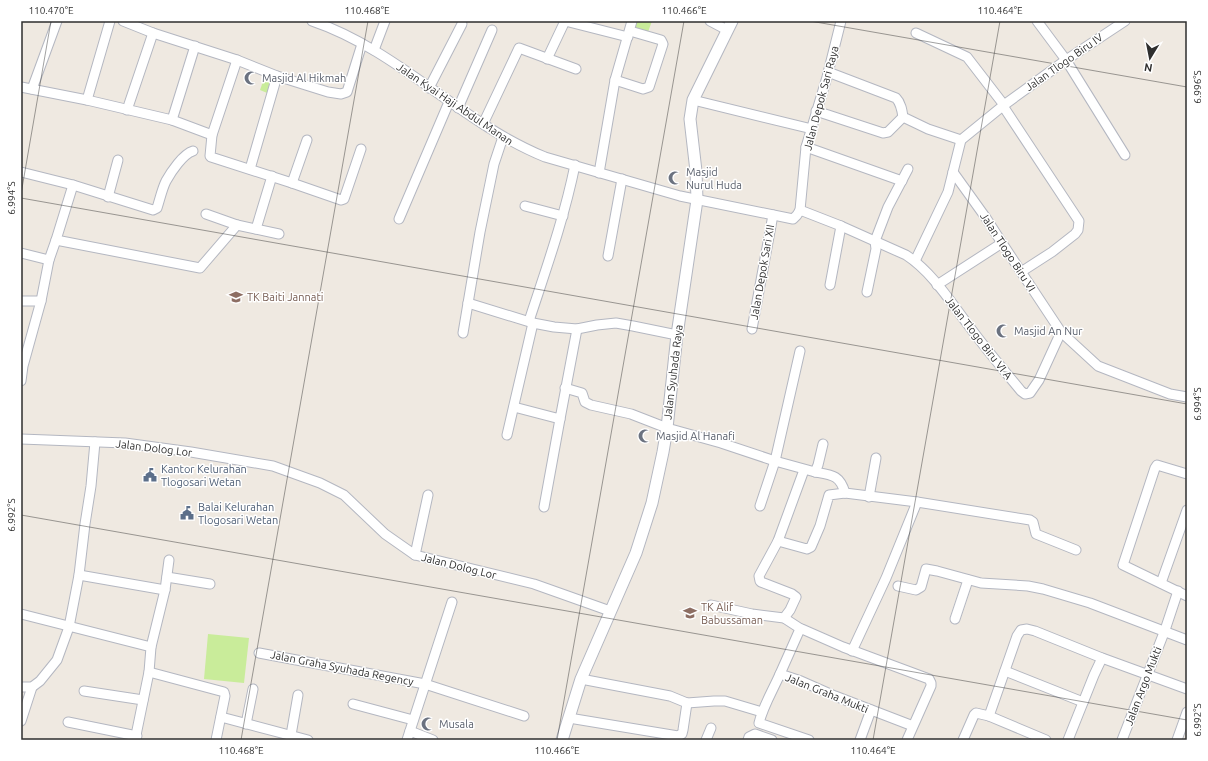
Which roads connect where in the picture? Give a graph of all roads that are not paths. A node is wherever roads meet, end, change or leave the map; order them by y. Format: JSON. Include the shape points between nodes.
{"nodes":[{"id":1,"x":57,"y":21,"type":"edge"},
{"id":2,"x":110,"y":21,"type":"edge"},
{"id":3,"x":123,"y":21,"type":"edge"},
{"id":4,"x":385,"y":21,"type":"edge"},
{"id":5,"x":565,"y":21,"type":"edge"},
{"id":6,"x":632,"y":21,"type":"edge"},
{"id":7,"x":710,"y":21,"type":"edge"},
{"id":8,"x":841,"y":21,"type":"edge"},
{"id":9,"x":1037,"y":21,"type":"edge"},
{"id":10,"x":1125,"y":21,"type":"edge"},
{"id":11,"x":318,"y":22,"type":"edge"},
{"id":12,"x":462,"y":24,"type":"dead end"},
{"id":13,"x":729,"y":26,"type":"edge"},
{"id":14,"x":148,"y":28,"type":"edge"},
{"id":15,"x":492,"y":30,"type":"dead end"},
{"id":16,"x":916,"y":33,"type":"dead end"},
{"id":17,"x":629,"y":34,"type":"junction"},
{"id":18,"x":362,"y":44,"type":"junction"},
{"id":19,"x":195,"y":46,"type":"junction"},
{"id":20,"x":374,"y":50,"type":"junction"},
{"id":21,"x":547,"y":59,"type":"junction"},
{"id":22,"x":237,"y":60,"type":"junction"},
{"id":23,"x":1066,"y":60,"type":"junction"},
{"id":24,"x":576,"y":69,"type":"dead end"},
{"id":25,"x":828,"y":72,"type":"junction"},
{"id":26,"x":277,"y":76,"type":"junction"},
{"id":27,"x":615,"y":80,"type":"junction"},
{"id":28,"x":21,"y":87,"type":"edge"},
{"id":29,"x":429,"y":88,"type":"junction"},
{"id":30,"x":32,"y":89,"type":"junction"},
{"id":31,"x":87,"y":100,"type":"junction"},
{"id":32,"x":693,"y":100,"type":"junction"},
{"id":33,"x":449,"y":102,"type":"junction"},
{"id":34,"x":1004,"y":105,"type":"junction"},
{"id":35,"x":458,"y":108,"type":"junction"},
{"id":36,"x":127,"y":110,"type":"junction"},
{"id":37,"x":816,"y":111,"type":"junction"},
{"id":38,"x":903,"y":117,"type":"junction"},
{"id":39,"x":172,"y":120,"type":"junction"},
{"id":40,"x":483,"y":124,"type":"junction"},
{"id":41,"x":812,"y":129,"type":"junction"},
{"id":42,"x":212,"y":135,"type":"junction"},
{"id":43,"x":503,"y":138,"type":"junction"},
{"id":44,"x":307,"y":140,"type":"dead end"},
{"id":45,"x":961,"y":140,"type":"junction"},
{"id":46,"x":806,"y":147,"type":"junction"},
{"id":47,"x":360,"y":149,"type":"dead end"},
{"id":48,"x":193,"y":151,"type":"dead end"},
{"id":49,"x":1125,"y":155,"type":"dead end"},
{"id":50,"x":118,"y":160,"type":"dead end"},
{"id":51,"x":575,"y":165,"type":"junction"},
{"id":52,"x":250,"y":169,"type":"junction"},
{"id":53,"x":908,"y":169,"type":"dead end"},
{"id":54,"x":21,"y":172,"type":"edge"},
{"id":55,"x":953,"y":172,"type":"junction"},
{"id":56,"x":599,"y":173,"type":"junction"},
{"id":57,"x":272,"y":176,"type":"junction"},
{"id":58,"x":622,"y":179,"type":"junction"},
{"id":59,"x":902,"y":180,"type":"junction"},
{"id":60,"x":292,"y":183,"type":"junction"},
{"id":61,"x":73,"y":184,"type":"junction"},
{"id":62,"x":108,"y":196,"type":"junction"},
{"id":63,"x":697,"y":200,"type":"junction"},
{"id":64,"x":525,"y":206,"type":"dead end"},
{"id":65,"x":800,"y":210,"type":"junction"},
{"id":66,"x":206,"y":214,"type":"dead end"},
{"id":67,"x":773,"y":215,"type":"junction"},
{"id":68,"x":563,"y":216,"type":"junction"},
{"id":69,"x":399,"y":219,"type":"dead end"},
{"id":70,"x":237,"y":225,"type":"junction"},
{"id":71,"x":841,"y":226,"type":"junction"},
{"id":72,"x":256,"y":229,"type":"junction"},
{"id":73,"x":279,"y":234,"type":"dead end"},
{"id":74,"x":56,"y":240,"type":"junction"},
{"id":75,"x":875,"y":241,"type":"junction"},
{"id":76,"x":1002,"y":243,"type":"junction"},
{"id":77,"x":21,"y":253,"type":"edge"},
{"id":78,"x":608,"y":256,"type":"dead end"},
{"id":79,"x":49,"y":260,"type":"junction"},
{"id":80,"x":915,"y":261,"type":"junction"},
{"id":81,"x":1021,"y":272,"type":"junction"},
{"id":82,"x":830,"y":285,"type":"dead end"},
{"id":83,"x":937,"y":285,"type":"junction"},
{"id":84,"x":867,"y":292,"type":"dead end"},
{"id":85,"x":21,"y":301,"type":"edge"},
{"id":86,"x":41,"y":301,"type":"junction"},
{"id":87,"x":468,"y":303,"type":"junction"},
{"id":88,"x":531,"y":322,"type":"junction"},
{"id":89,"x":577,"y":329,"type":"junction"},
{"id":90,"x":752,"y":329,"type":"dead end"},
{"id":91,"x":1060,"y":332,"type":"junction"},
{"id":92,"x":463,"y":333,"type":"dead end"},
{"id":93,"x":677,"y":336,"type":"junction"},
{"id":94,"x":800,"y":351,"type":"dead end"},
{"id":95,"x":22,"y":366,"type":"edge"},
{"id":96,"x":21,"y":381,"type":"edge"},
{"id":97,"x":565,"y":388,"type":"junction"},
{"id":98,"x":1187,"y":397,"type":"edge"},
{"id":99,"x":514,"y":407,"type":"junction"},
{"id":100,"x":560,"y":419,"type":"junction"},
{"id":101,"x":667,"y":428,"type":"junction"},
{"id":102,"x":507,"y":435,"type":"dead end"},
{"id":103,"x":21,"y":439,"type":"edge"},
{"id":104,"x":95,"y":442,"type":"junction"},
{"id":105,"x":823,"y":444,"type":"dead end"},
{"id":106,"x":876,"y":458,"type":"dead end"},
{"id":107,"x":774,"y":461,"type":"junction"},
{"id":108,"x":804,"y":470,"type":"junction"},
{"id":109,"x":815,"y":472,"type":"junction"},
{"id":110,"x":1187,"y":474,"type":"edge"},
{"id":111,"x":845,"y":494,"type":"junction"},
{"id":112,"x":428,"y":495,"type":"dead end"},
{"id":113,"x":868,"y":497,"type":"junction"},
{"id":114,"x":917,"y":502,"type":"junction"},
{"id":115,"x":760,"y":506,"type":"dead end"},
{"id":116,"x":544,"y":507,"type":"dead end"},
{"id":117,"x":1187,"y":510,"type":"edge"},
{"id":118,"x":778,"y":540,"type":"junction"},
{"id":119,"x":1076,"y":550,"type":"dead end"},
{"id":120,"x":415,"y":555,"type":"junction"},
{"id":121,"x":169,"y":560,"type":"dead end"},
{"id":122,"x":79,"y":575,"type":"junction"},
{"id":123,"x":167,"y":577,"type":"junction"},
{"id":124,"x":968,"y":580,"type":"junction"},
{"id":125,"x":1161,"y":583,"type":"junction"},
{"id":126,"x":210,"y":584,"type":"dead end"},
{"id":127,"x":898,"y":586,"type":"dead end"},
{"id":128,"x":165,"y":590,"type":"junction"},
{"id":129,"x":1178,"y":592,"type":"junction"},
{"id":130,"x":1187,"y":596,"type":"edge"},
{"id":131,"x":452,"y":602,"type":"dead end"},
{"id":132,"x":711,"y":605,"type":"dead end"},
{"id":133,"x":610,"y":611,"type":"junction"},
{"id":134,"x":21,"y":614,"type":"edge"},
{"id":135,"x":784,"y":618,"type":"junction"},
{"id":136,"x":955,"y":619,"type":"dead end"},
{"id":137,"x":69,"y":627,"type":"junction"},
{"id":138,"x":800,"y":629,"type":"junction"},
{"id":139,"x":1164,"y":631,"type":"junction"},
{"id":140,"x":1187,"y":640,"type":"edge"},
{"id":141,"x":150,"y":647,"type":"junction"},
{"id":142,"x":852,"y":651,"type":"junction"},
{"id":143,"x":259,"y":653,"type":"dead end"},
{"id":144,"x":1102,"y":658,"type":"junction"},
{"id":145,"x":1005,"y":671,"type":"junction"},
{"id":146,"x":148,"y":672,"type":"junction"},
{"id":147,"x":780,"y":674,"type":"junction"},
{"id":148,"x":1146,"y":675,"type":"junction"},
{"id":149,"x":581,"y":679,"type":"junction"},
{"id":150,"x":425,"y":684,"type":"junction"},
{"id":151,"x":21,"y":687,"type":"edge"},
{"id":152,"x":32,"y":687,"type":"junction"},
{"id":153,"x":1187,"y":688,"type":"edge"},
{"id":154,"x":253,"y":689,"type":"dead end"},
{"id":155,"x":84,"y":691,"type":"dead end"},
{"id":156,"x":298,"y":695,"type":"dead end"},
{"id":157,"x":143,"y":700,"type":"junction"},
{"id":158,"x":1083,"y":702,"type":"junction"},
{"id":159,"x":687,"y":703,"type":"junction"},
{"id":160,"x":353,"y":704,"type":"dead end"},
{"id":161,"x":871,"y":710,"type":"junction"},
{"id":162,"x":762,"y":712,"type":"junction"},
{"id":163,"x":1187,"y":712,"type":"edge"},
{"id":164,"x":524,"y":716,"type":"dead end"},
{"id":165,"x":989,"y":716,"type":"junction"},
{"id":166,"x":220,"y":718,"type":"junction"},
{"id":167,"x":569,"y":718,"type":"junction"},
{"id":168,"x":413,"y":720,"type":"junction"},
{"id":169,"x":21,"y":721,"type":"edge"},
{"id":170,"x":68,"y":722,"type":"dead end"},
{"id":171,"x":246,"y":724,"type":"junction"},
{"id":172,"x":913,"y":726,"type":"junction"},
{"id":173,"x":711,"y":728,"type":"dead end"},
{"id":174,"x":291,"y":735,"type":"junction"},
{"id":175,"x":408,"y":736,"type":"edge"},
{"id":176,"x":751,"y":737,"type":"edge"},
{"id":177,"x":136,"y":738,"type":"edge"},
{"id":178,"x":910,"y":739,"type":"edge"},
{"id":179,"x":1180,"y":739,"type":"edge"},
{"id":180,"x":216,"y":740,"type":"edge"},
{"id":181,"x":308,"y":740,"type":"edge"},
{"id":182,"x":433,"y":740,"type":"edge"},
{"id":183,"x":562,"y":740,"type":"edge"},
{"id":184,"x":706,"y":740,"type":"edge"},
{"id":185,"x":772,"y":740,"type":"edge"},
{"id":186,"x":809,"y":740,"type":"edge"},
{"id":187,"x":860,"y":740,"type":"edge"},
{"id":188,"x":963,"y":740,"type":"edge"},
{"id":189,"x":1046,"y":740,"type":"edge"},
{"id":190,"x":1068,"y":740,"type":"edge"},
{"id":191,"x":1122,"y":740,"type":"edge"}],
"edges":[{"from":1,"to":30,"type":"street"},
{"from":2,"to":31,"type":"street"},
{"from":3,"to":14,"type":"street"},
{"from":4,"to":20,"type":"street"},
{"from":5,"to":17,"type":"street"},
{"from":5,"to":21,"type":"street"},
{"from":6,"to":17,"type":"street"},
{"from":7,"to":13,"type":"street"},
{"from":8,"to":25,"type":"street","name":"Jalan Depok Sari Raya"},
{"from":9,"to":23,"type":"street"},
{"from":10,"to":23,"type":"street","name":"Jalan Tlogo Biru IV"},
{"from":11,"to":18,"type":"street","name":"Jalan Kyai Haji Abdul Manan"},
{"from":12,"to":29,"type":"street"},
{"from":13,"to":32,"type":"street","name":"Jalan Syuhada Raya"},
{"from":14,"to":19,"type":"street"},
{"from":14,"to":36,"type":"street"},
{"from":15,"to":35,"type":"street"},
{"from":16,"to":34,"type":"street","via":[[967,56]]},
{"from":17,"to":27,"type":"street"},
{"from":17,"to":27,"type":"street","via":[[661,40],[663,44],[649,87],[643,89]]},
{"from":18,"to":20,"type":"street","name":"Jalan Kyai Haji Abdul Manan"},
{"from":18,"to":26,"type":"street","via":[[345,94],[328,92]]},
{"from":19,"to":22,"type":"street"},
{"from":19,"to":39,"type":"street"},
{"from":20,"to":29,"type":"street","name":"Jalan Kyai Haji Abdul Manan"},
{"from":21,"to":24,"type":"street"},
{"from":21,"to":40,"type":"street","via":[[519,48]]},
{"from":22,"to":26,"type":"street"},
{"from":22,"to":42,"type":"street"},
{"from":23,"to":34,"type":"street","name":"Jalan Tlogo Biru IV"},
{"from":23,"to":49,"type":"street"},
{"from":25,"to":37,"type":"street","name":"Jalan Depok Sari Raya"},
{"from":25,"to":38,"type":"street","via":[[896,98]]},
{"from":26,"to":52,"type":"street"},
{"from":27,"to":56,"type":"street"},
{"from":28,"to":30,"type":"street"},
{"from":29,"to":33,"type":"street","name":"Jalan Kyai Haji Abdul Manan"},
{"from":30,"to":31,"type":"street"},
{"from":31,"to":36,"type":"street"},
{"from":32,"to":41,"type":"street"},
{"from":32,"to":63,"type":"street","name":"Jalan Syuhada Raya","via":[[690,119]]},
{"from":33,"to":35,"type":"street","name":"Jalan Kyai Haji Abdul Manan"},
{"from":33,"to":69,"type":"street"},
{"from":34,"to":45,"type":"street","name":"Jalan Tlogo Biru IV"},
{"from":34,"to":81,"type":"street","via":[[1079,221],[1078,230],[1052,252]]},
{"from":35,"to":40,"type":"street","name":"Jalan Kyai Haji Abdul Manan"},
{"from":36,"to":39,"type":"street"},
{"from":37,"to":38,"type":"street","via":[[883,133],[888,132]]},
{"from":37,"to":41,"type":"street","name":"Jalan Depok Sari Raya"},
{"from":38,"to":45,"type":"street"},
{"from":39,"to":42,"type":"street"},
{"from":40,"to":43,"type":"street","name":"Jalan Kyai Haji Abdul Manan"},
{"from":41,"to":46,"type":"street","name":"Jalan Depok Sari Raya"},
{"from":42,"to":52,"type":"street","via":[[210,156]]},
{"from":43,"to":51,"type":"street","name":"Jalan Kyai Haji Abdul Manan","via":[[545,157]]},
{"from":43,"to":87,"type":"street","via":[[494,164]]},
{"from":44,"to":60,"type":"street"},
{"from":45,"to":55,"type":"street"},
{"from":46,"to":59,"type":"street"},
{"from":46,"to":65,"type":"street","name":"Jalan Depok Sari Raya"},
{"from":47,"to":60,"type":"street","via":[[343,200]]},
{"from":48,"to":62,"type":"street","via":[[184,156],[166,181],[156,210]]},
{"from":50,"to":62,"type":"street"},
{"from":51,"to":56,"type":"street","name":"Jalan Kyai Haji Abdul Manan"},
{"from":51,"to":68,"type":"street"},
{"from":52,"to":57,"type":"street"},
{"from":53,"to":59,"type":"street"},
{"from":54,"to":61,"type":"street"},
{"from":55,"to":76,"type":"street","name":"Jalan Tlogo Biru VI"},
{"from":55,"to":80,"type":"street","via":[[948,192]]},
{"from":56,"to":58,"type":"street","name":"Jalan Kyai Haji Abdul Manan"},
{"from":57,"to":60,"type":"street"},
{"from":57,"to":72,"type":"street"},
{"from":58,"to":63,"type":"street","name":"Jalan Kyai Haji Abdul Manan"},
{"from":58,"to":78,"type":"street"},
{"from":59,"to":75,"type":"street"},
{"from":61,"to":62,"type":"street"},
{"from":61,"to":74,"type":"street"},
{"from":63,"to":67,"type":"street"},
{"from":63,"to":93,"type":"street","name":"Jalan Syuhada Raya"},
{"from":64,"to":68,"type":"street"},
{"from":65,"to":67,"type":"street","via":[[793,218]]},
{"from":65,"to":71,"type":"street","name":"Jalan Tlogo Biru VI A"},
{"from":66,"to":70,"type":"street"},
{"from":67,"to":90,"type":"street","name":"Jalan Depok Sari XII"},
{"from":68,"to":88,"type":"street"},
{"from":70,"to":72,"type":"street"},
{"from":70,"to":74,"type":"street","via":[[200,268]]},
{"from":71,"to":75,"type":"street","name":"Jalan Tlogo Biru VI A"},
{"from":71,"to":82,"type":"street"},
{"from":72,"to":73,"type":"street"},
{"from":74,"to":79,"type":"street"},
{"from":75,"to":80,"type":"street","name":"Jalan Tlogo Biru VI A"},
{"from":75,"to":84,"type":"street","via":[[876,249]]},
{"from":76,"to":81,"type":"street","name":"Jalan Tlogo Biru VI"},
{"from":76,"to":83,"type":"street"},
{"from":77,"to":79,"type":"street"},
{"from":79,"to":86,"type":"street"},
{"from":80,"to":83,"type":"street","name":"Jalan Tlogo Biru VI A"},
{"from":81,"to":91,"type":"street","name":"Jalan Tlogo Biru VI"},
{"from":83,"to":91,"type":"street","name":"Jalan Tlogo Biru VI A","via":[[1025,394],[1030,393],[1039,380]]},
{"from":85,"to":86,"type":"street"},
{"from":86,"to":95,"type":"street"},
{"from":87,"to":88,"type":"street"},
{"from":87,"to":92,"type":"street"},
{"from":88,"to":89,"type":"street"},
{"from":88,"to":99,"type":"street"},
{"from":89,"to":93,"type":"street","via":[[616,323]]},
{"from":89,"to":97,"type":"street"},
{"from":91,"to":98,"type":"street","name":"Jalan Tlogo Biru VI","via":[[1098,366],[1170,394]]},
{"from":93,"to":101,"type":"street","name":"Jalan Syuhada Raya"},
{"from":94,"to":107,"type":"street"},
{"from":95,"to":96,"type":"street"},
{"from":97,"to":100,"type":"street"},
{"from":97,"to":101,"type":"street","via":[[582,393],[585,402],[591,405],[631,414]]},
{"from":99,"to":100,"type":"street"},
{"from":99,"to":102,"type":"street"},
{"from":100,"to":116,"type":"street"},
{"from":101,"to":107,"type":"street"},
{"from":101,"to":133,"type":"street","name":"Jalan Syuhada Raya","via":[[652,503],[636,552]]},
{"from":103,"to":104,"type":"street","name":"Jalan Dolog Lor"},
{"from":104,"to":120,"type":"street","name":"Jalan Dolog Lor","via":[[125,443],[273,466],[320,483],[344,495],[386,534]]},
{"from":104,"to":122,"type":"street"},
{"from":105,"to":109,"type":"street"},
{"from":106,"to":113,"type":"street"},
{"from":107,"to":108,"type":"street"},
{"from":107,"to":115,"type":"street"},
{"from":108,"to":109,"type":"street"},
{"from":108,"to":118,"type":"street"},
{"from":109,"to":111,"type":"street","via":[[838,478]]},
{"from":110,"to":125,"type":"street","via":[[1157,465],[1123,564],[1126,568]]},
{"from":111,"to":113,"type":"street"},
{"from":111,"to":118,"type":"street","via":[[829,495],[811,547],[808,549]]},
{"from":112,"to":120,"type":"street"},
{"from":113,"to":114,"type":"street"},
{"from":114,"to":119,"type":"street","via":[[1030,520],[1039,536]]},
{"from":114,"to":142,"type":"street"},
{"from":117,"to":125,"type":"street"},
{"from":118,"to":135,"type":"street","via":[[759,576],[760,581],[796,597]]},
{"from":120,"to":133,"type":"street","name":"Jalan Dolog Lor","via":[[534,584]]},
{"from":121,"to":123,"type":"street"},
{"from":122,"to":128,"type":"street"},
{"from":122,"to":137,"type":"street"},
{"from":123,"to":126,"type":"street"},
{"from":123,"to":128,"type":"street"},
{"from":124,"to":127,"type":"street","via":[[926,569],[921,587],[916,590]]},
{"from":124,"to":136,"type":"street"},
{"from":124,"to":139,"type":"street","via":[[1043,589],[1090,603]]},
{"from":125,"to":129,"type":"street"},
{"from":128,"to":141,"type":"street"},
{"from":129,"to":130,"type":"street"},
{"from":129,"to":139,"type":"street","name":"Jalan Argo Mukti"},
{"from":131,"to":150,"type":"street","name":"Jalan Graha Syuhada Regency"},
{"from":132,"to":135,"type":"street"},
{"from":133,"to":149,"type":"street","name":"Jalan Syuhada Raya"},
{"from":134,"to":137,"type":"street"},
{"from":135,"to":138,"type":"street"},
{"from":137,"to":141,"type":"street"},
{"from":137,"to":152,"type":"street","via":[[57,660]]},
{"from":138,"to":142,"type":"street"},
{"from":138,"to":147,"type":"street","name":"Jalan Graha Mukti"},
{"from":139,"to":140,"type":"street"},
{"from":139,"to":148,"type":"street","name":"Jalan Argo Mukti"},
{"from":141,"to":146,"type":"street"},
{"from":142,"to":172,"type":"street","via":[[930,681],[931,686]]},
{"from":143,"to":150,"type":"street","name":"Jalan Graha Syuhada Regency"},
{"from":144,"to":145,"type":"street","via":[[1027,629],[1021,630],[1017,636]]},
{"from":144,"to":148,"type":"street"},
{"from":144,"to":158,"type":"street"},
{"from":145,"to":158,"type":"street"},
{"from":145,"to":165,"type":"street"},
{"from":146,"to":157,"type":"street"},
{"from":146,"to":166,"type":"street","via":[[224,692]]},
{"from":147,"to":161,"type":"street","name":"Jalan Graha Mukti","via":[[801,680]]},
{"from":147,"to":162,"type":"street"},
{"from":148,"to":153,"type":"street"},
{"from":148,"to":191,"type":"street","name":"Jalan Argo Mukti"},
{"from":149,"to":159,"type":"street","via":[[670,696]]},
{"from":149,"to":167,"type":"street","name":"Jalan Syuhada Raya"},
{"from":150,"to":164,"type":"street","name":"Jalan Graha Syuhada Regency"},
{"from":150,"to":168,"type":"street","name":"Jalan Graha Syuhada Regency"},
{"from":151,"to":152,"type":"street"},
{"from":152,"to":169,"type":"street"},
{"from":154,"to":171,"type":"street"},
{"from":155,"to":157,"type":"street"},
{"from":156,"to":174,"type":"street"},
{"from":157,"to":177,"type":"street"},
{"from":158,"to":190,"type":"street"},
{"from":159,"to":162,"type":"street","via":[[725,701]]},
{"from":159,"to":167,"type":"street","via":[[682,734],[678,736]]},
{"from":160,"to":168,"type":"street"},
{"from":161,"to":172,"type":"street","name":"Jalan Graha Mukti"},
{"from":161,"to":187,"type":"street"},
{"from":162,"to":186,"type":"street","via":[[759,723]]},
{"from":163,"to":179,"type":"street"},
{"from":165,"to":188,"type":"street","via":[[976,713]]},
{"from":165,"to":189,"type":"street"},
{"from":166,"to":171,"type":"street"},
{"from":166,"to":180,"type":"street"},
{"from":167,"to":183,"type":"street","name":"Jalan Syuhada Raya"},
{"from":168,"to":175,"type":"street","name":"Jalan Graha Syuhada Regency"},
{"from":170,"to":177,"type":"street"},
{"from":171,"to":174,"type":"street"},
{"from":172,"to":178,"type":"street"},
{"from":173,"to":184,"type":"street"},
{"from":174,"to":181,"type":"street"},
{"from":175,"to":182,"type":"street","name":"Jalan Graha Syuhada Regency"},
{"from":176,"to":185,"type":"street"}]}
